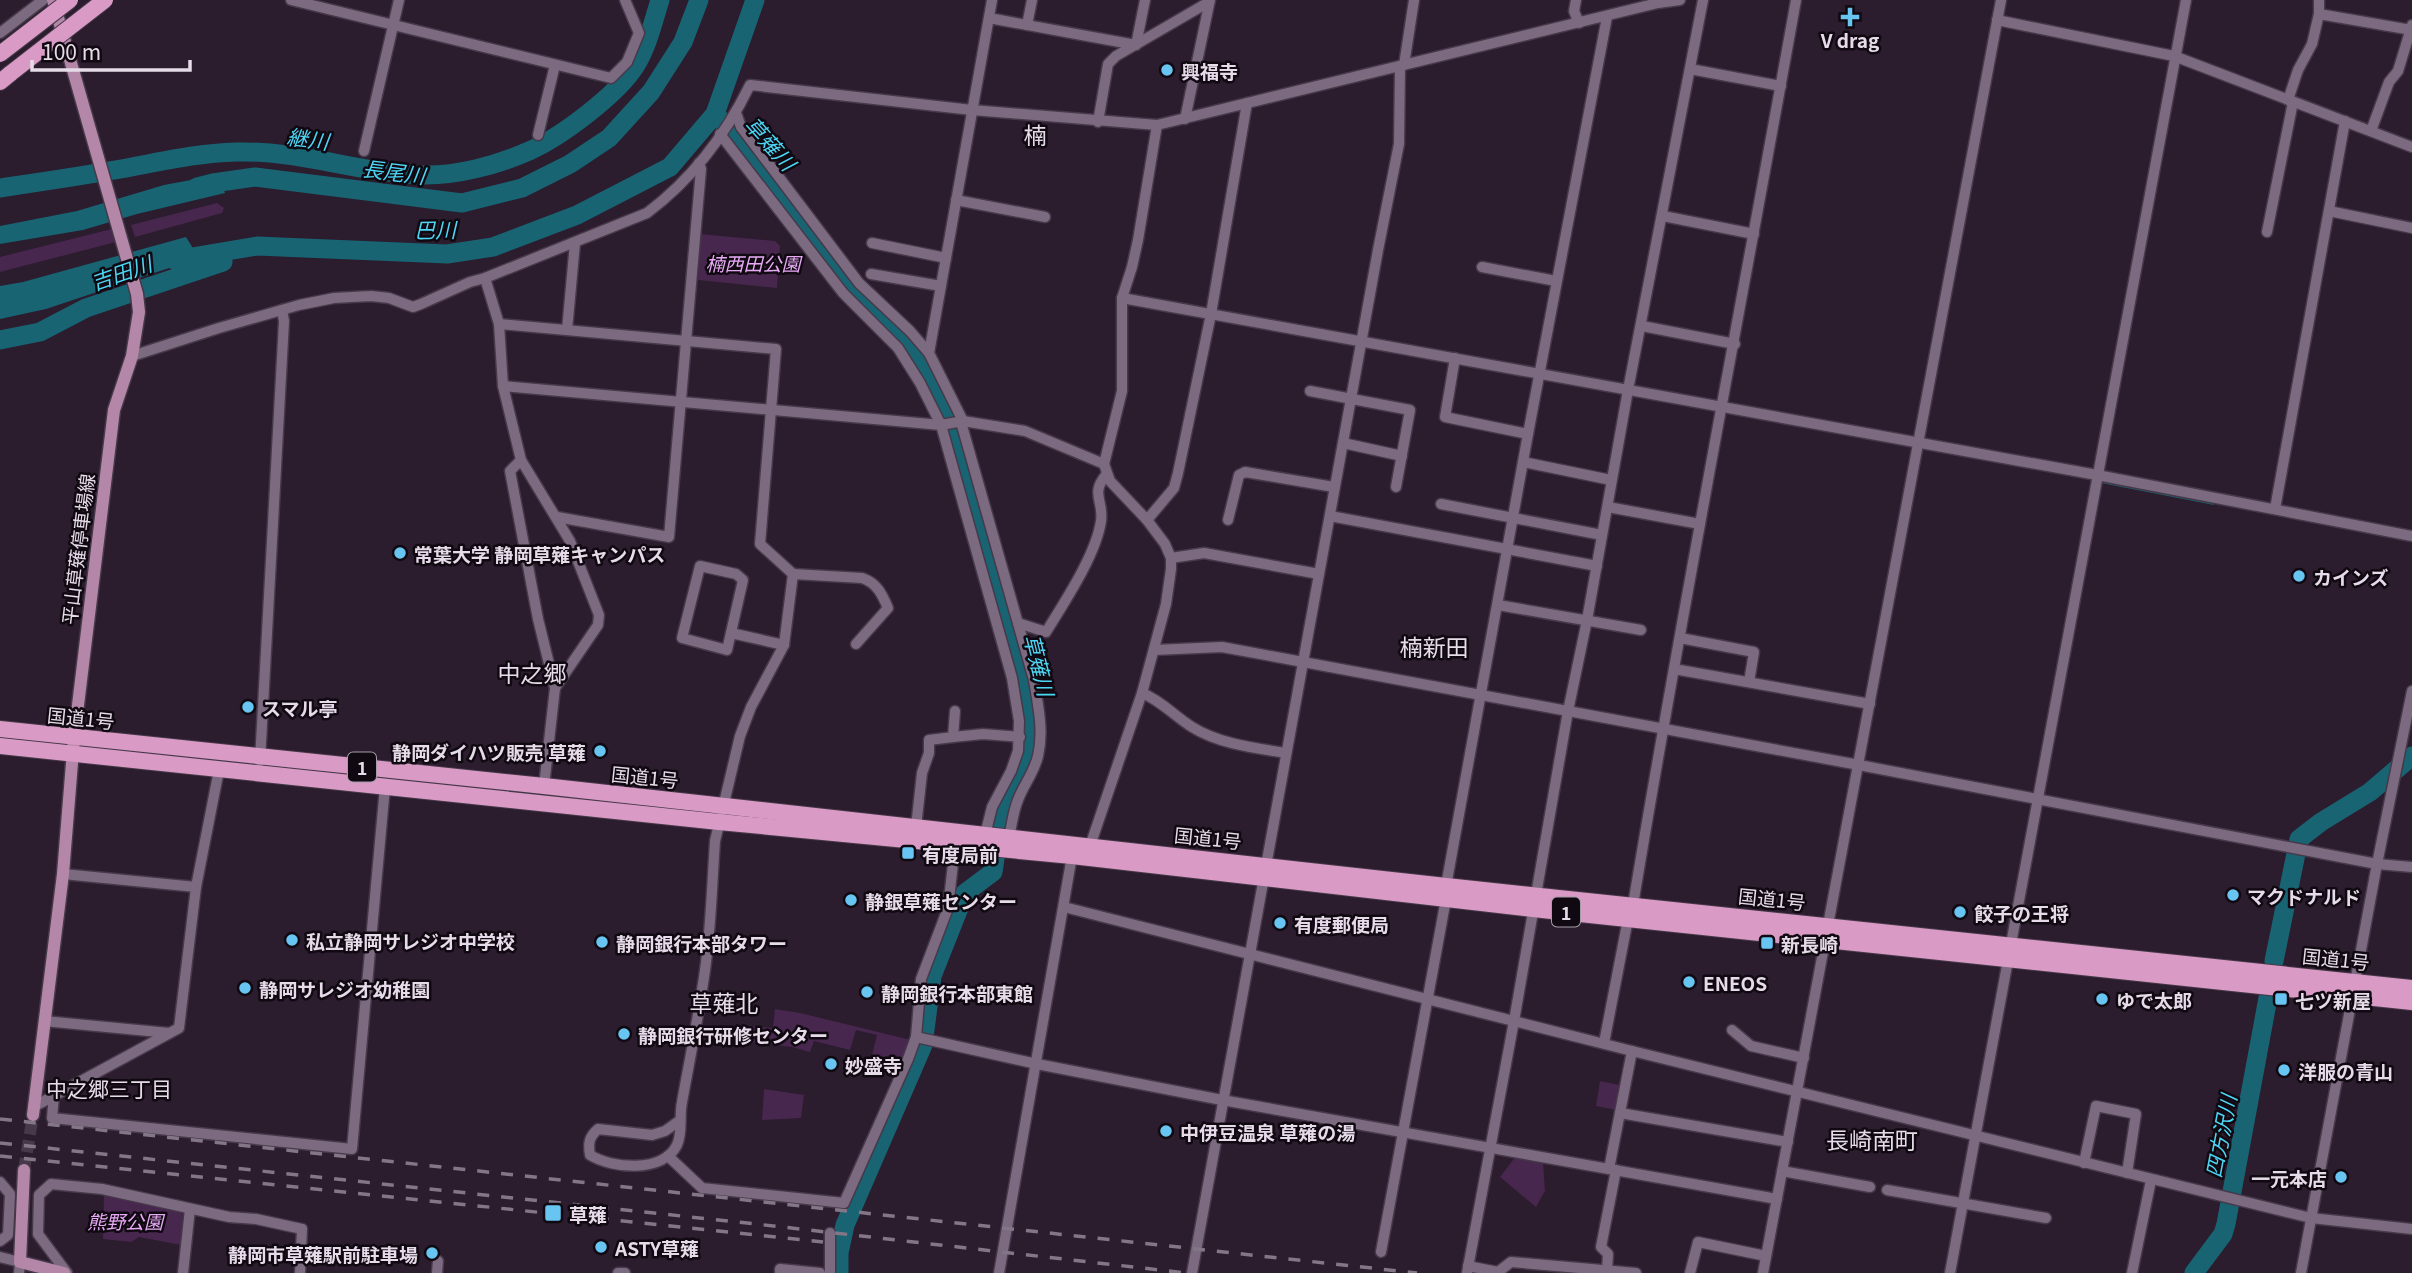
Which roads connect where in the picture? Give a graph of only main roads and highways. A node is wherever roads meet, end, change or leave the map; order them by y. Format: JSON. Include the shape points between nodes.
{"nodes":[{"id":1,"x":53,"y":0,"type":"edge"},
{"id":2,"x":70,"y":0,"type":"edge"},
{"id":3,"x":105,"y":0,"type":"edge"},
{"id":4,"x":0,"y":54,"type":"edge"},
{"id":5,"x":5,"y":78,"type":"edge"},
{"id":6,"x":0,"y":729,"type":"edge"},
{"id":7,"x":74,"y":738,"type":"junction"},
{"id":8,"x":0,"y":746,"type":"edge"},
{"id":9,"x":73,"y":755,"type":"junction"},
{"id":10,"x":722,"y":814,"type":"junction"},
{"id":11,"x":1265,"y":872,"type":"junction"},
{"id":12,"x":2354,"y":988,"type":"junction"},
{"id":13,"x":2412,"y":988,"type":"edge"},
{"id":14,"x":2412,"y":1002,"type":"edge"},
{"id":15,"x":34,"y":1110,"type":"tunnel mouth"},
{"id":16,"x":24,"y":1170,"type":"tunnel mouth"},
{"id":17,"x":19,"y":1268,"type":"edge"},
{"id":18,"x":66,"y":1273,"type":"edge"}],
"edges":[{"from":1,"to":7,"type":"main road","name":"平山草薙停車場線","via":[[139,312],[132,356],[114,410]]},
{"from":2,"to":4,"type":"highway","bridge":true},
{"from":3,"to":5,"type":"highway","bridge":true},
{"from":6,"to":7,"type":"highway","name":"国道1号","number":"1"},
{"from":7,"to":9,"type":"main road","name":"平山草薙停車場線"},
{"from":7,"to":10,"type":"highway","name":"国道1号","number":"1","via":[[544,786]]},
{"from":8,"to":9,"type":"highway","name":"国道1号","number":"1"},
{"from":9,"to":10,"type":"highway","name":"国道1号","number":"1","via":[[385,787]]},
{"from":9,"to":15,"type":"main road","name":"平山草薙停車場線"},
{"from":10,"to":11,"type":"highway","name":"国道1号","number":"1","via":[[955,846]]},
{"from":10,"to":11,"type":"highway","name":"国道1号","number":"1","via":[[916,827]]},
{"from":11,"to":12,"type":"highway","name":"国道1号","number":"1"},
{"from":12,"to":13,"type":"highway","name":"国道1号","number":"1"},
{"from":12,"to":14,"type":"highway","name":"国道1号","number":"1"},
{"from":16,"to":17,"type":"main road"},
{"from":17,"to":18,"type":"main road"}]}
